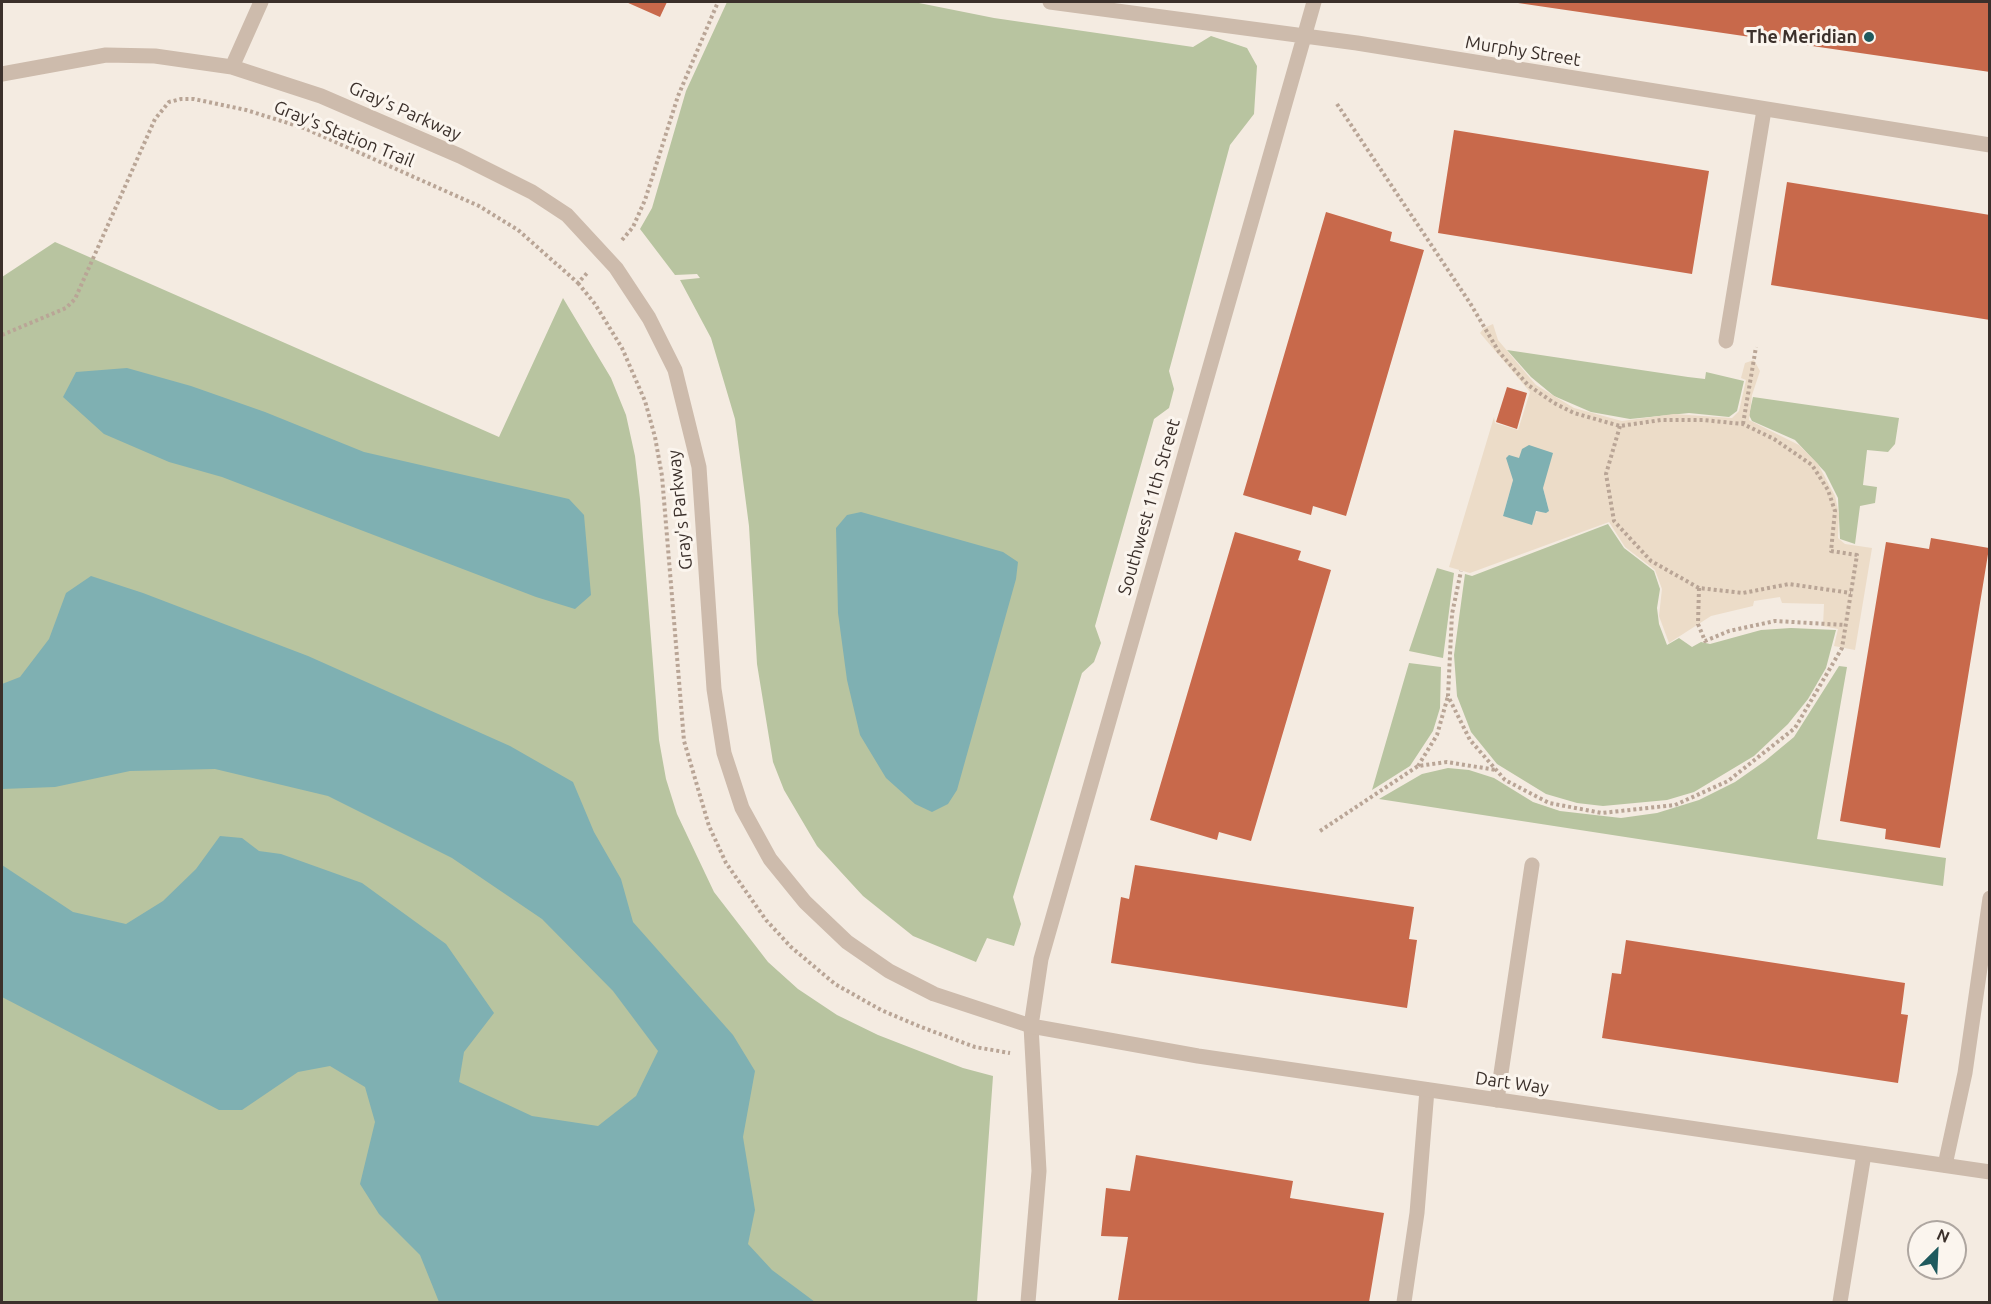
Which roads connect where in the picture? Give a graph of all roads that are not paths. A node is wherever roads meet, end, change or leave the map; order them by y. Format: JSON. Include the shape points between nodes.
{"nodes":[{"id":1,"x":261,"y":2,"type":"edge"},
{"id":2,"x":1050,"y":2,"type":"edge"},
{"id":3,"x":1314,"y":2,"type":"edge"},
{"id":4,"x":1304,"y":36,"type":"junction"},
{"id":5,"x":232,"y":67,"type":"junction"},
{"id":6,"x":2,"y":74,"type":"edge"},
{"id":7,"x":1764,"y":110,"type":"junction"},
{"id":8,"x":1989,"y":145,"type":"edge"},
{"id":9,"x":1726,"y":341,"type":"dead end"},
{"id":10,"x":1532,"y":865,"type":"dead end"},
{"id":11,"x":1989,"y":898,"type":"edge"},
{"id":12,"x":1031,"y":1026,"type":"junction"},
{"id":13,"x":1427,"y":1090,"type":"junction"},
{"id":14,"x":1497,"y":1100,"type":"junction"},
{"id":15,"x":1864,"y":1154,"type":"junction"},
{"id":16,"x":1945,"y":1166,"type":"junction"},
{"id":17,"x":1989,"y":1172,"type":"edge"},
{"id":18,"x":1028,"y":1302,"type":"edge"},
{"id":19,"x":1404,"y":1302,"type":"edge"},
{"id":20,"x":1840,"y":1302,"type":"edge"}],
"edges":[{"from":1,"to":5,"type":"street"},
{"from":2,"to":4,"type":"street","name":"Murphy Street"},
{"from":3,"to":4,"type":"street","name":"Southwest 11th Street"},
{"from":4,"to":7,"type":"street","name":"Murphy Street"},
{"from":4,"to":12,"type":"street","name":"Southwest 11th Street","via":[[1041,959]]},
{"from":5,"to":6,"type":"street","name":"Gray's Parkway","via":[[155,56],[106,55]]},
{"from":5,"to":12,"type":"street","name":"Gray's Parkway","via":[[321,96],[499,174],[567,215],[616,268],[649,318],[669,359],[687,413],[699,467],[714,689],[724,753],[742,808],[770,859],[805,902],[847,942],[934,994]]},
{"from":7,"to":8,"type":"street","name":"Murphy Street"},
{"from":7,"to":9,"type":"street"},
{"from":10,"to":14,"type":"street"},
{"from":11,"to":16,"type":"street","via":[[1965,1073]]},
{"from":12,"to":13,"type":"street","name":"Dart Way"},
{"from":12,"to":18,"type":"street","name":"Southwest 11th Street","via":[[1039,1171]]},
{"from":13,"to":14,"type":"street","name":"Dart Way"},
{"from":13,"to":19,"type":"street","via":[[1417,1213]]},
{"from":14,"to":15,"type":"street","name":"Dart Way"},
{"from":15,"to":16,"type":"street","name":"Dart Way"},
{"from":15,"to":20,"type":"street"},
{"from":16,"to":17,"type":"street","name":"Dart Way"}]}
